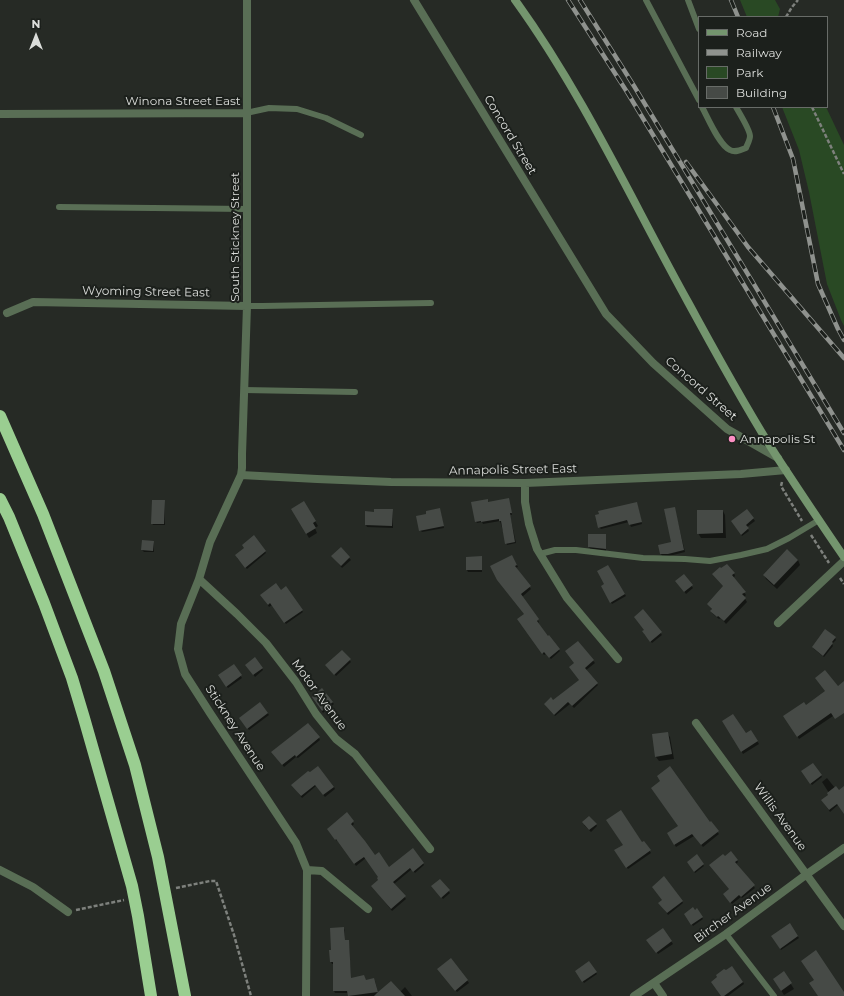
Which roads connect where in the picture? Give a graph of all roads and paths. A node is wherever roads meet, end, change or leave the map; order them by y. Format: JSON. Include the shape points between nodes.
{"nodes":[{"id":1,"x":247,"y":0,"type":"edge"},
{"id":2,"x":414,"y":0,"type":"edge"},
{"id":3,"x":515,"y":0,"type":"edge"},
{"id":4,"x":646,"y":0,"type":"edge"},
{"id":5,"x":688,"y":0,"type":"edge"},
{"id":6,"x":798,"y":0,"type":"edge"},
{"id":7,"x":787,"y":16,"type":"edge"},
{"id":8,"x":698,"y":26,"type":"edge"},
{"id":9,"x":698,"y":98,"type":"edge"},
{"id":10,"x":703,"y":108,"type":"edge"},
{"id":11,"x":737,"y":108,"type":"edge"},
{"id":12,"x":812,"y":108,"type":"edge"},
{"id":13,"x":246,"y":113,"type":"junction"},
{"id":14,"x":0,"y":114,"type":"edge"},
{"id":15,"x":361,"y":135,"type":"dead end"},
{"id":16,"x":844,"y":174,"type":"edge"},
{"id":17,"x":59,"y":207,"type":"dead end"},
{"id":18,"x":247,"y":209,"type":"junction"},
{"id":19,"x":431,"y":304,"type":"dead end"},
{"id":20,"x":247,"y":306,"type":"junction"},
{"id":21,"x":7,"y":313,"type":"dead end"},
{"id":22,"x":244,"y":390,"type":"junction"},
{"id":23,"x":355,"y":392,"type":"dead end"},
{"id":24,"x":0,"y":416,"type":"edge"},
{"id":25,"x":778,"y":458,"type":"junction"},
{"id":26,"x":786,"y":470,"type":"junction"},
{"id":27,"x":241,"y":475,"type":"junction"},
{"id":28,"x":525,"y":483,"type":"junction"},
{"id":29,"x":0,"y":499,"type":"edge"},
{"id":30,"x":819,"y":520,"type":"junction"},
{"id":31,"x":540,"y":554,"type":"junction"},
{"id":32,"x":844,"y":557,"type":"edge"},
{"id":33,"x":844,"y":560,"type":"edge"},
{"id":34,"x":199,"y":579,"type":"junction"},
{"id":35,"x":778,"y":622,"type":"dead end"},
{"id":36,"x":618,"y":659,"type":"dead end"},
{"id":37,"x":696,"y":723,"type":"dead end"},
{"id":38,"x":844,"y":848,"type":"edge"},
{"id":39,"x":430,"y":849,"type":"dead end"},
{"id":40,"x":0,"y":870,"type":"edge"},
{"id":41,"x":307,"y":870,"type":"junction"},
{"id":42,"x":807,"y":874,"type":"junction"},
{"id":43,"x":172,"y":889,"type":"dead end"},
{"id":44,"x":128,"y":899,"type":"dead end"},
{"id":45,"x":90,"y":907,"type":"dead end"},
{"id":46,"x":368,"y":909,"type":"dead end"},
{"id":47,"x":68,"y":912,"type":"dead end"},
{"id":48,"x":844,"y":926,"type":"edge"},
{"id":49,"x":726,"y":934,"type":"junction"},
{"id":50,"x":654,"y":983,"type":"junction"},
{"id":51,"x":151,"y":996,"type":"edge"},
{"id":52,"x":185,"y":996,"type":"edge"},
{"id":53,"x":251,"y":996,"type":"edge"},
{"id":54,"x":306,"y":996,"type":"edge"},
{"id":55,"x":634,"y":996,"type":"edge"},
{"id":56,"x":663,"y":996,"type":"edge"},
{"id":57,"x":774,"y":996,"type":"edge"}],
"edges":[{"from":1,"to":13,"type":"street","name":"South Stickney Street"},
{"from":2,"to":25,"type":"street","name":"Concord Street","via":[[606,314],[653,363],[727,429]]},
{"from":3,"to":25,"type":"main road","name":"Concord Street","via":[[583,108],[688,303]]},
{"from":4,"to":9,"type":"lane"},
{"from":5,"to":8,"type":"lane"},
{"from":6,"to":7,"type":"path"},
{"from":10,"to":11,"type":"lane","via":[[721,143],[731,150],[738,151],[746,148],[750,136]]},
{"from":12,"to":16,"type":"path"},
{"from":13,"to":14,"type":"street","name":"Winona Street East"},
{"from":13,"to":15,"type":"lane","name":"Winona Street East","via":[[269,108],[297,109],[326,118]]},
{"from":13,"to":18,"type":"street","name":"South Stickney Street"},
{"from":17,"to":18,"type":"lane"},
{"from":18,"to":20,"type":"street","name":"South Stickney Street"},
{"from":19,"to":20,"type":"lane","name":"Wyoming Street East"},
{"from":20,"to":21,"type":"street","name":"Wyoming Street East","via":[[32,302]]},
{"from":20,"to":22,"type":"street","name":"South Stickney Street"},
{"from":22,"to":23,"type":"lane"},
{"from":22,"to":27,"type":"street","name":"South Stickney Street"},
{"from":24,"to":52,"type":"highway","via":[[43,514],[104,670],[135,765],[158,857]]},
{"from":25,"to":26,"type":"main road"},
{"from":26,"to":28,"type":"street","name":"Annapolis Street East"},
{"from":26,"to":30,"type":"main road"},
{"from":27,"to":28,"type":"street","name":"Annapolis Street East","via":[[390,482]]},
{"from":27,"to":34,"type":"street","name":"Stickney Avenue","via":[[210,542]]},
{"from":28,"to":31,"type":"street","via":[[524,502]]},
{"from":29,"to":51,"type":"highway","via":[[58,638],[84,718],[132,886]]},
{"from":30,"to":31,"type":"lane","via":[[767,549],[710,561],[643,558],[576,550],[555,550]]},
{"from":30,"to":32,"type":"main road"},
{"from":31,"to":36,"type":"street","via":[[567,598]]},
{"from":33,"to":35,"type":"street"},
{"from":34,"to":39,"type":"street","name":"Motor Avenue","via":[[266,643],[296,682],[316,714],[336,739],[356,754]]},
{"from":34,"to":41,"type":"street","name":"Stickney Avenue","via":[[181,624],[178,649],[185,674],[296,843]]},
{"from":37,"to":42,"type":"street","name":"Willis Avenue"},
{"from":38,"to":42,"type":"street","name":"Bircher Avenue"},
{"from":40,"to":47,"type":"street","via":[[33,887]]},
{"from":41,"to":46,"type":"street","via":[[322,872]]},
{"from":41,"to":54,"type":"street","name":"Stickney Avenue"},
{"from":42,"to":48,"type":"street","name":"Willis Avenue"},
{"from":42,"to":49,"type":"street","name":"Bircher Avenue"},
{"from":43,"to":53,"type":"path","via":[[216,881]]},
{"from":44,"to":45,"type":"path"},
{"from":49,"to":50,"type":"street","name":"Bircher Avenue"},
{"from":49,"to":57,"type":"lane"},
{"from":50,"to":55,"type":"street","name":"Bircher Avenue"},
{"from":50,"to":56,"type":"street"}]}
